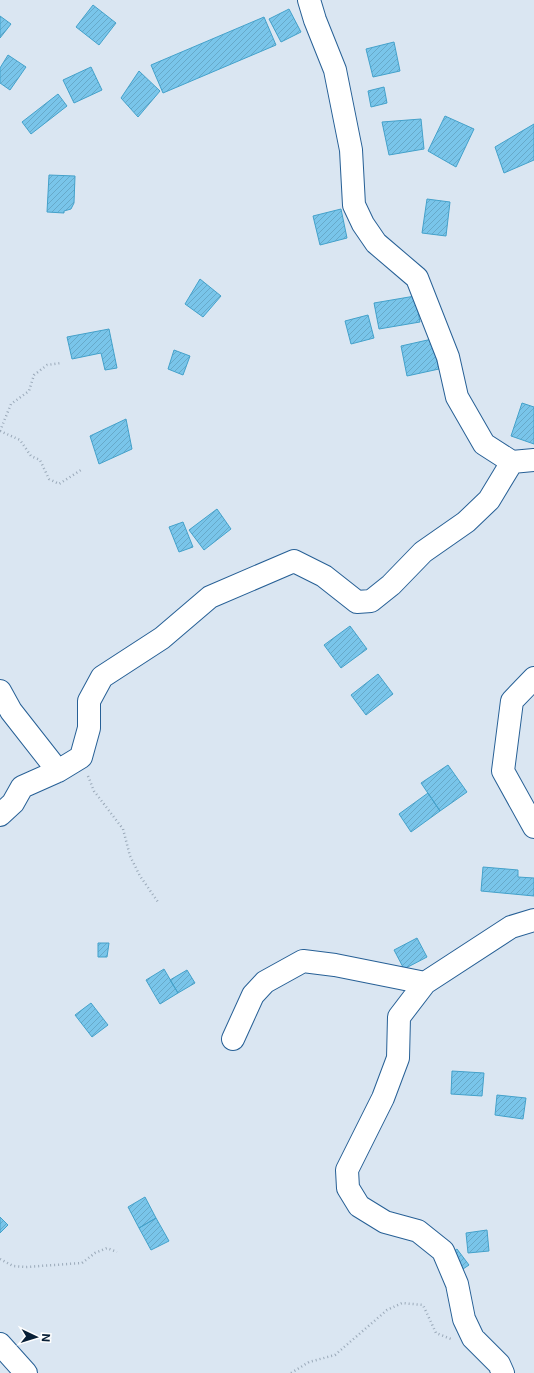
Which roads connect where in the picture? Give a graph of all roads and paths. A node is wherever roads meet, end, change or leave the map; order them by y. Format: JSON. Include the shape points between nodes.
{"nodes":[{"id":1,"x":309,"y":0,"type":"edge"},
{"id":2,"x":61,"y":363,"type":"dead end"},
{"id":3,"x":0,"y":432,"type":"edge"},
{"id":4,"x":534,"y":460,"type":"edge"},
{"id":5,"x":512,"y":462,"type":"junction"},
{"id":6,"x":81,"y":470,"type":"dead end"},
{"id":7,"x":534,"y":678,"type":"edge"},
{"id":8,"x":0,"y":691,"type":"edge"},
{"id":9,"x":80,"y":757,"type":"junction"},
{"id":10,"x":58,"y":771,"type":"junction"},
{"id":11,"x":0,"y":815,"type":"edge"},
{"id":12,"x":534,"y":827,"type":"edge"},
{"id":13,"x":158,"y":902,"type":"dead end"},
{"id":14,"x":534,"y":920,"type":"edge"},
{"id":15,"x":425,"y":983,"type":"junction"},
{"id":16,"x":234,"y":1039,"type":"dead end"},
{"id":17,"x":117,"y":1252,"type":"dead end"},
{"id":18,"x":0,"y":1259,"type":"edge"},
{"id":19,"x":473,"y":1338,"type":"junction"},
{"id":20,"x":0,"y":1344,"type":"edge"},
{"id":21,"x":26,"y":1373,"type":"edge"},
{"id":22,"x":291,"y":1373,"type":"edge"},
{"id":23,"x":503,"y":1373,"type":"edge"}],
"edges":[{"from":1,"to":5,"type":"street","via":[[335,70],[351,150],[354,204],[376,243],[417,278],[448,357],[457,397],[484,444]]},
{"from":2,"to":3,"type":"path","via":[[47,364],[34,375],[29,391],[11,404]]},
{"from":3,"to":6,"type":"path","via":[[20,440],[31,456],[40,460],[49,479],[59,484]]},
{"from":4,"to":5,"type":"street"},
{"from":5,"to":9,"type":"street","via":[[489,500],[466,522],[423,552],[391,585],[371,601],[356,602],[324,576],[294,561],[210,598],[162,638],[102,677],[89,701],[89,728]]},
{"from":7,"to":12,"type":"street","via":[[512,702],[503,771]]},
{"from":8,"to":10,"type":"street","via":[[11,711]]},
{"from":9,"to":10,"type":"street"},
{"from":9,"to":13,"type":"path","via":[[94,791],[123,829],[130,856]]},
{"from":10,"to":11,"type":"street","via":[[22,787],[13,803]]},
{"from":14,"to":15,"type":"street","via":[[511,927]]},
{"from":15,"to":16,"type":"street","via":[[303,961],[265,982],[253,996]]},
{"from":15,"to":19,"type":"street","via":[[399,1017],[398,1058],[383,1098],[347,1170],[348,1188],[359,1206],[385,1222],[418,1231],[443,1251],[456,1284],[464,1319]]},
{"from":17,"to":18,"type":"path","via":[[107,1248],[82,1263],[13,1266]]},
{"from":19,"to":22,"type":"path","via":[[444,1337],[436,1333],[423,1305],[402,1303],[387,1310],[335,1355],[309,1362]]},
{"from":19,"to":23,"type":"street","via":[[499,1364]]},
{"from":20,"to":21,"type":"street"}]}
